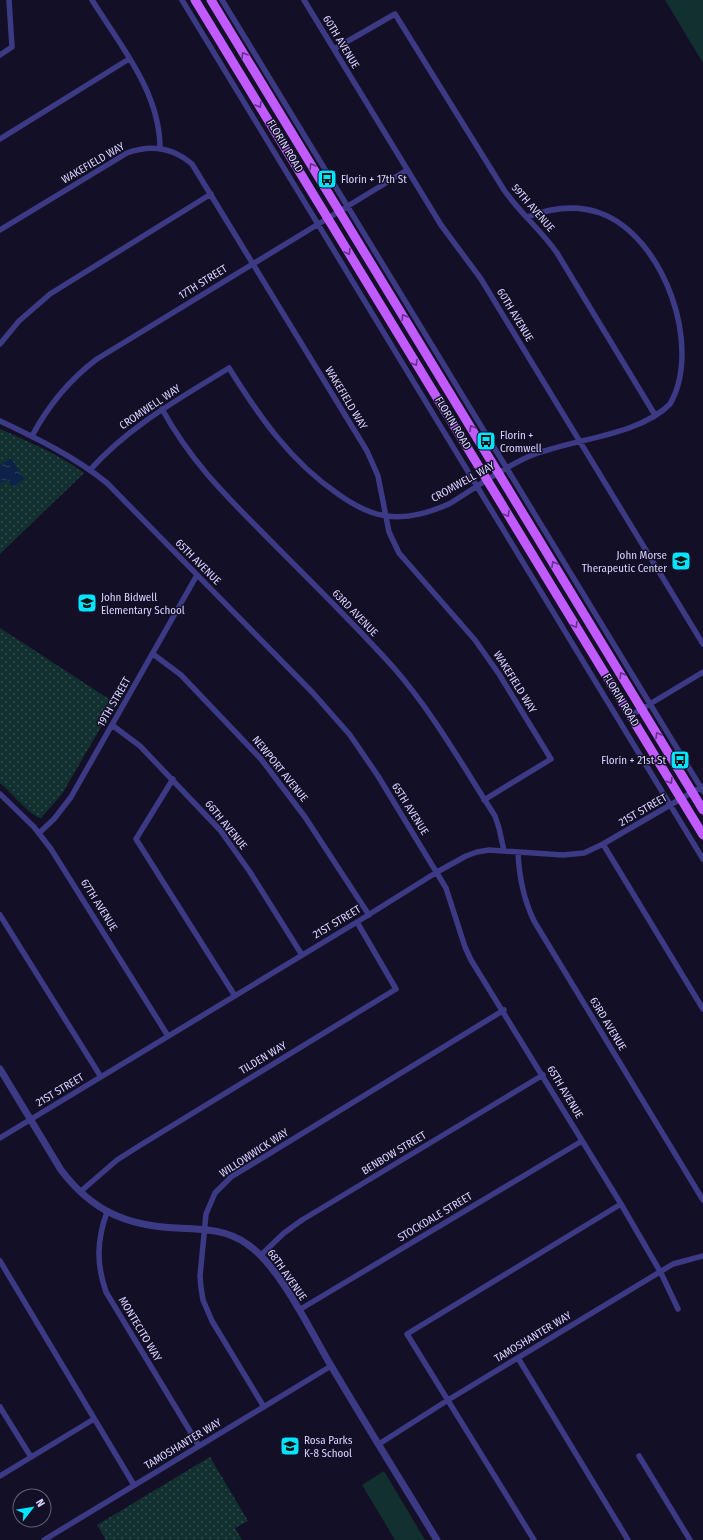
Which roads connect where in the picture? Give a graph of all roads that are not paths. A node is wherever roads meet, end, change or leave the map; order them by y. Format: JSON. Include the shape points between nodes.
{"nodes":[{"id":1,"x":9,"y":0,"type":"edge"},
{"id":2,"x":92,"y":0,"type":"edge"},
{"id":3,"x":182,"y":0,"type":"edge"},
{"id":4,"x":195,"y":0,"type":"edge"},
{"id":5,"x":211,"y":0,"type":"edge"},
{"id":6,"x":222,"y":0,"type":"edge"},
{"id":7,"x":304,"y":0,"type":"edge"},
{"id":8,"x":334,"y":49,"type":"junction"},
{"id":9,"x":0,"y":55,"type":"edge"},
{"id":10,"x":129,"y":59,"type":"junction"},
{"id":11,"x":0,"y":139,"type":"edge"},
{"id":12,"x":160,"y":148,"type":"junction"},
{"id":13,"x":407,"y":170,"type":"junction"},
{"id":14,"x":211,"y":194,"type":"junction"},
{"id":15,"x":344,"y":209,"type":"junction"},
{"id":16,"x":527,"y":217,"type":"junction"},
{"id":17,"x":327,"y":218,"type":"junction"},
{"id":18,"x":318,"y":224,"type":"junction"},
{"id":19,"x":0,"y":230,"type":"edge"},
{"id":20,"x":253,"y":263,"type":"junction"},
{"id":21,"x":671,"y":278,"type":"dead end"},
{"id":22,"x":0,"y":344,"type":"edge"},
{"id":23,"x":686,"y":377,"type":"dead end"},
{"id":24,"x":162,"y":409,"type":"junction"},
{"id":25,"x":655,"y":415,"type":"junction"},
{"id":26,"x":0,"y":421,"type":"edge"},
{"id":27,"x":32,"y":436,"type":"junction"},
{"id":28,"x":580,"y":442,"type":"junction"},
{"id":29,"x":90,"y":470,"type":"junction"},
{"id":30,"x":503,"y":471,"type":"junction"},
{"id":31,"x":487,"y":480,"type":"junction"},
{"id":32,"x":477,"y":486,"type":"junction"},
{"id":33,"x":385,"y":516,"type":"junction"},
{"id":34,"x":197,"y":575,"type":"junction"},
{"id":35,"x":703,"y":644,"type":"edge"},
{"id":36,"x":153,"y":654,"type":"junction"},
{"id":37,"x":703,"y":672,"type":"edge"},
{"id":38,"x":646,"y":706,"type":"junction"},
{"id":39,"x":630,"y":716,"type":"junction"},
{"id":40,"x":112,"y":725,"type":"junction"},
{"id":41,"x":173,"y":779,"type":"junction"},
{"id":42,"x":702,"y":788,"type":"edge"},
{"id":43,"x":692,"y":792,"type":"junction"},
{"id":44,"x":0,"y":794,"type":"edge"},
{"id":45,"x":681,"y":799,"type":"junction"},
{"id":46,"x":484,"y":800,"type":"junction"},
{"id":47,"x":671,"y":805,"type":"junction"},
{"id":48,"x":703,"y":810,"type":"edge"},
{"id":49,"x":39,"y":833,"type":"junction"},
{"id":50,"x":703,"y":835,"type":"edge"},
{"id":51,"x":603,"y":844,"type":"junction"},
{"id":52,"x":504,"y":851,"type":"junction"},
{"id":53,"x":518,"y":852,"type":"junction"},
{"id":54,"x":703,"y":859,"type":"edge"},
{"id":55,"x":437,"y":872,"type":"junction"},
{"id":56,"x":0,"y":915,"type":"edge"},
{"id":57,"x":369,"y":915,"type":"junction"},
{"id":58,"x":357,"y":922,"type":"junction"},
{"id":59,"x":302,"y":955,"type":"junction"},
{"id":60,"x":235,"y":996,"type":"junction"},
{"id":61,"x":703,"y":1009,"type":"edge"},
{"id":62,"x":504,"y":1010,"type":"junction"},
{"id":63,"x":168,"y":1036,"type":"junction"},
{"id":64,"x":0,"y":1068,"type":"edge"},
{"id":65,"x":543,"y":1075,"type":"junction"},
{"id":66,"x":101,"y":1077,"type":"junction"},
{"id":67,"x":32,"y":1119,"type":"junction"},
{"id":68,"x":0,"y":1138,"type":"edge"},
{"id":69,"x":582,"y":1141,"type":"junction"},
{"id":70,"x":80,"y":1192,"type":"junction"},
{"id":71,"x":703,"y":1200,"type":"edge"},
{"id":72,"x":621,"y":1204,"type":"junction"},
{"id":73,"x":107,"y":1212,"type":"junction"},
{"id":74,"x":203,"y":1229,"type":"junction"},
{"id":75,"x":261,"y":1255,"type":"junction"},
{"id":76,"x":703,"y":1256,"type":"edge"},
{"id":77,"x":0,"y":1261,"type":"edge"},
{"id":78,"x":660,"y":1272,"type":"junction"},
{"id":79,"x":678,"y":1309,"type":"dead end"},
{"id":80,"x":299,"y":1310,"type":"junction"},
{"id":81,"x":518,"y":1358,"type":"junction"},
{"id":82,"x":331,"y":1366,"type":"junction"},
{"id":83,"x":448,"y":1400,"type":"junction"},
{"id":84,"x":0,"y":1406,"type":"edge"},
{"id":85,"x":264,"y":1407,"type":"junction"},
{"id":86,"x":94,"y":1419,"type":"junction"},
{"id":87,"x":379,"y":1444,"type":"junction"},
{"id":88,"x":199,"y":1446,"type":"junction"},
{"id":89,"x":639,"y":1456,"type":"dead end"},
{"id":90,"x":31,"y":1458,"type":"junction"},
{"id":91,"x":0,"y":1476,"type":"edge"},
{"id":92,"x":134,"y":1485,"type":"junction"},
{"id":93,"x":44,"y":1540,"type":"edge"},
{"id":94,"x":436,"y":1540,"type":"edge"},
{"id":95,"x":534,"y":1540,"type":"edge"},
{"id":96,"x":628,"y":1540,"type":"edge"},
{"id":97,"x":690,"y":1540,"type":"edge"}],
"edges":[{"from":1,"to":9,"type":"street","via":[[12,47]]},
{"from":2,"to":10,"type":"street"},
{"from":3,"to":18,"type":"street","name":"FLORIN ROAD"},
{"from":4,"to":17,"type":"main road","name":"FLORIN ROAD","one_way":true},
{"from":15,"to":5,"type":"main road","name":"FLORIN ROAD","one_way":true},
{"from":6,"to":15,"type":"street","name":"FLORIN ROAD"},
{"from":7,"to":8,"type":"street","name":"60TH AVENUE"},
{"from":8,"to":13,"type":"street","name":"60TH AVENUE"},
{"from":8,"to":16,"type":"street","name":"59TH AVENUE","via":[[395,14],[504,190]]},
{"from":10,"to":11,"type":"street"},
{"from":10,"to":12,"type":"street","via":[[154,104]]},
{"from":12,"to":14,"type":"street","name":"WAKEFIELD WAY","via":[[176,153],[192,164]]},
{"from":12,"to":19,"type":"street","name":"WAKEFIELD WAY","via":[[145,148],[127,153]]},
{"from":13,"to":15,"type":"street","name":"17TH STREET"},
{"from":13,"to":28,"type":"street","name":"60TH AVENUE","via":[[445,231],[482,279]]},
{"from":14,"to":20,"type":"street","name":"WAKEFIELD WAY"},
{"from":14,"to":22,"type":"street","via":[[50,294],[19,322]]},
{"from":15,"to":17,"type":"street","name":"17TH STREET"},
{"from":15,"to":30,"type":"main road","name":"FLORIN ROAD"},
{"from":16,"to":21,"type":"street","via":[[564,208],[590,210],[605,215],[644,242]]},
{"from":16,"to":25,"type":"street","name":"59TH AVENUE","via":[[557,253]]},
{"from":17,"to":18,"type":"street","name":"17TH STREET"},
{"from":17,"to":31,"type":"main road","name":"FLORIN ROAD","one_way":true},
{"from":18,"to":20,"type":"street","name":"17TH STREET"},
{"from":18,"to":32,"type":"street","name":"FLORIN ROAD"},
{"from":20,"to":27,"type":"street","name":"17TH STREET","via":[[97,358],[55,398]]},
{"from":20,"to":33,"type":"street","name":"WAKEFIELD WAY","via":[[367,451],[378,476]]},
{"from":23,"to":25,"type":"street","name":"CROMWELL WAY","via":[[676,397]]},
{"from":24,"to":29,"type":"street","name":"CROMWELL WAY","via":[[123,437]]},
{"from":24,"to":33,"type":"street","name":"CROMWELL WAY","via":[[229,368],[269,429],[298,462],[351,503]]},
{"from":24,"to":46,"type":"street","name":"63RD AVENUE","via":[[183,445],[211,480],[411,688],[443,731]]},
{"from":25,"to":28,"type":"street","name":"CROMWELL WAY","via":[[636,424]]},
{"from":26,"to":27,"type":"street","name":"65TH AVENUE"},
{"from":27,"to":29,"type":"street","name":"65TH AVENUE"},
{"from":28,"to":30,"type":"street","name":"CROMWELL WAY","via":[[529,456]]},
{"from":28,"to":35,"type":"street","name":"60TH AVENUE"},
{"from":29,"to":34,"type":"street","name":"65TH AVENUE"},
{"from":30,"to":31,"type":"street","name":"CROMWELL WAY"},
{"from":30,"to":38,"type":"main road","name":"FLORIN ROAD"},
{"from":31,"to":32,"type":"street","name":"CROMWELL WAY"},
{"from":31,"to":39,"type":"main road","name":"FLORIN ROAD","one_way":true},
{"from":32,"to":33,"type":"street","name":"CROMWELL WAY","via":[[436,510],[413,515]]},
{"from":32,"to":47,"type":"street","name":"FLORIN ROAD"},
{"from":33,"to":46,"type":"street","name":"WAKEFIELD WAY","via":[[392,542],[399,553],[475,640],[551,759]]},
{"from":34,"to":36,"type":"street","name":"19TH STREET"},
{"from":34,"to":55,"type":"street","name":"65TH AVENUE","via":[[313,693],[350,735]]},
{"from":36,"to":40,"type":"street","name":"19TH STREET"},
{"from":36,"to":57,"type":"street","name":"NEWPORT AVENUE","via":[[181,675],[273,773]]},
{"from":37,"to":38,"type":"street"},
{"from":38,"to":39,"type":"street"},
{"from":38,"to":42,"type":"street","name":"FLORIN ROAD"},
{"from":43,"to":38,"type":"main road","name":"FLORIN ROAD","one_way":true},
{"from":39,"to":45,"type":"main road","name":"FLORIN ROAD","one_way":true},
{"from":40,"to":41,"type":"street","name":"66TH AVENUE","via":[[140,746]]},
{"from":40,"to":49,"type":"street","name":"19TH STREET","via":[[71,797]]},
{"from":41,"to":59,"type":"street","name":"66TH AVENUE","via":[[233,848]]},
{"from":41,"to":60,"type":"street","via":[[136,839]]},
{"from":42,"to":43,"type":"street","name":"21ST STREET"},
{"from":43,"to":45,"type":"street","name":"21ST STREET"},
{"from":43,"to":48,"type":"main road","name":"FLORIN ROAD"},
{"from":44,"to":49,"type":"street","name":"67TH AVENUE","via":[[19,810]]},
{"from":45,"to":47,"type":"street","name":"21ST STREET"},
{"from":45,"to":50,"type":"main road","name":"FLORIN ROAD"},
{"from":46,"to":52,"type":"street","name":"63RD AVENUE","via":[[499,828]]},
{"from":47,"to":51,"type":"street","name":"21ST STREET"},
{"from":47,"to":54,"type":"street","name":"FLORIN ROAD"},
{"from":49,"to":63,"type":"street","name":"67TH AVENUE","via":[[59,860]]},
{"from":51,"to":53,"type":"street","name":"21ST STREET","via":[[584,853],[572,855]]},
{"from":51,"to":61,"type":"street"},
{"from":52,"to":53,"type":"street","name":"21ST STREET"},
{"from":52,"to":55,"type":"street","name":"21ST STREET","via":[[477,852]]},
{"from":53,"to":71,"type":"street","name":"63RD AVENUE","via":[[523,893],[534,921]]},
{"from":55,"to":57,"type":"street","name":"21ST STREET"},
{"from":55,"to":62,"type":"street","name":"65TH AVENUE","via":[[451,900],[465,947]]},
{"from":56,"to":66,"type":"street"},
{"from":57,"to":58,"type":"street","name":"21ST STREET"},
{"from":58,"to":59,"type":"street","name":"21ST STREET"},
{"from":58,"to":70,"type":"street","name":"TILDEN WAY","via":[[396,989],[138,1146],[117,1160]]},
{"from":59,"to":60,"type":"street","name":"21ST STREET"},
{"from":60,"to":63,"type":"street","name":"21ST STREET"},
{"from":62,"to":65,"type":"street","name":"65TH AVENUE"},
{"from":62,"to":74,"type":"street","name":"WILLOWWICK WAY","via":[[231,1177],[215,1193]]},
{"from":63,"to":66,"type":"street","name":"21ST STREET"},
{"from":64,"to":67,"type":"street","name":"68TH AVENUE"},
{"from":65,"to":69,"type":"street","name":"65TH AVENUE"},
{"from":65,"to":75,"type":"street","name":"BENBOW STREET","via":[[302,1220]]},
{"from":66,"to":67,"type":"street","name":"21ST STREET"},
{"from":67,"to":68,"type":"street","name":"21ST STREET"},
{"from":67,"to":70,"type":"street","name":"68TH AVENUE","via":[[61,1170]]},
{"from":69,"to":72,"type":"street","name":"65TH AVENUE"},
{"from":69,"to":80,"type":"street","name":"STOCKDALE STREET"},
{"from":70,"to":73,"type":"street","name":"68TH AVENUE"},
{"from":72,"to":78,"type":"street","name":"65TH AVENUE"},
{"from":72,"to":83,"type":"street","via":[[407,1334]]},
{"from":73,"to":74,"type":"street","name":"68TH AVENUE","via":[[140,1224]]},
{"from":73,"to":88,"type":"street","name":"MONTECITO WAY","via":[[101,1229],[98,1256],[106,1292]]},
{"from":74,"to":75,"type":"street","name":"68TH AVENUE","via":[[235,1237]]},
{"from":74,"to":85,"type":"street","name":"WILLOWWICK WAY","via":[[200,1276],[203,1300],[212,1320]]},
{"from":75,"to":80,"type":"street","name":"68TH AVENUE"},
{"from":76,"to":78,"type":"street","name":"TAMOSHANTER WAY","via":[[673,1264]]},
{"from":77,"to":86,"type":"street"},
{"from":78,"to":79,"type":"street","name":"65TH AVENUE"},
{"from":78,"to":81,"type":"street","name":"TAMOSHANTER WAY"},
{"from":80,"to":82,"type":"street","name":"68TH AVENUE"},
{"from":81,"to":83,"type":"street","name":"TAMOSHANTER WAY"},
{"from":81,"to":96,"type":"street"},
{"from":82,"to":85,"type":"street","name":"TAMOSHANTER WAY"},
{"from":82,"to":87,"type":"street","name":"68TH AVENUE"},
{"from":83,"to":87,"type":"street","name":"TAMOSHANTER WAY"},
{"from":83,"to":95,"type":"street"},
{"from":84,"to":90,"type":"street"},
{"from":85,"to":88,"type":"street","name":"TAMOSHANTER WAY"},
{"from":86,"to":90,"type":"street"},
{"from":86,"to":92,"type":"street"},
{"from":87,"to":94,"type":"street","name":"68TH AVENUE"},
{"from":88,"to":92,"type":"street","name":"TAMOSHANTER WAY"},
{"from":89,"to":97,"type":"street"},
{"from":90,"to":91,"type":"street"},
{"from":92,"to":93,"type":"street","name":"TAMOSHANTER WAY"}]}
